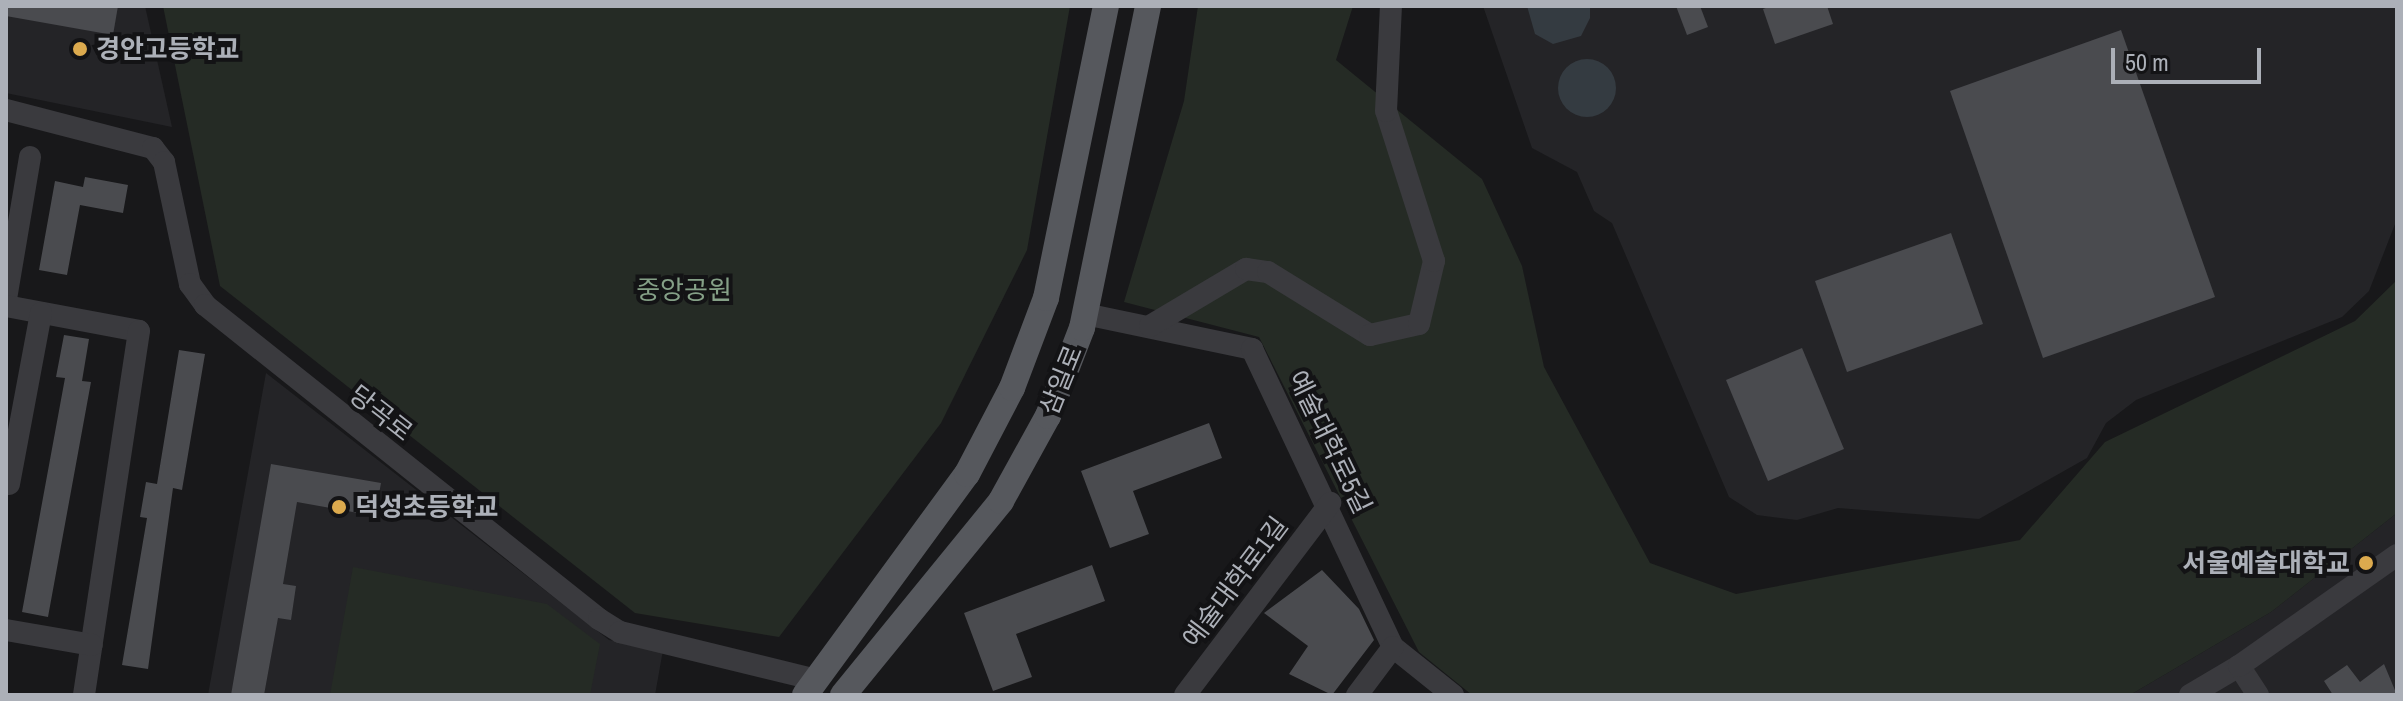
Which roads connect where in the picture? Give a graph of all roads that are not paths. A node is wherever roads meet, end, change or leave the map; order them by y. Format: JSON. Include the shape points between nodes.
{"nodes":[{"id":1,"x":1106,"y":6,"type":"edge"},
{"id":2,"x":1148,"y":6,"type":"edge"},
{"id":3,"x":1391,"y":6,"type":"edge"},
{"id":4,"x":6,"y":110,"type":"edge"},
{"id":5,"x":30,"y":157,"type":"dead end"},
{"id":6,"x":6,"y":299,"type":"edge"},
{"id":7,"x":6,"y":306,"type":"edge"},
{"id":8,"x":41,"y":313,"type":"junction"},
{"id":9,"x":1085,"y":314,"type":"junction"},
{"id":10,"x":1150,"y":326,"type":"junction"},
{"id":11,"x":9,"y":484,"type":"dead end"},
{"id":12,"x":1330,"y":503,"type":"junction"},
{"id":13,"x":2397,"y":555,"type":"edge"},
{"id":14,"x":6,"y":630,"type":"edge"},
{"id":15,"x":92,"y":645,"type":"junction"},
{"id":16,"x":1393,"y":647,"type":"junction"},
{"id":17,"x":2239,"y":666,"type":"junction"},
{"id":18,"x":811,"y":688,"type":"edge"},
{"id":19,"x":84,"y":695,"type":"edge"},
{"id":20,"x":843,"y":695,"type":"edge"},
{"id":21,"x":1185,"y":695,"type":"edge"},
{"id":22,"x":1357,"y":695,"type":"edge"},
{"id":23,"x":1453,"y":695,"type":"edge"},
{"id":24,"x":2190,"y":695,"type":"edge"},
{"id":25,"x":2258,"y":695,"type":"edge"}],
"edges":[{"from":1,"to":18,"type":"main road","name":"삼일로","via":[[1046,298],[1012,388],[967,474]]},
{"from":2,"to":9,"type":"main road","name":"삼일로"},
{"from":3,"to":10,"type":"street","via":[[1386,111],[1434,261],[1419,324],[1370,335],[1268,272],[1246,269]]},
{"from":4,"to":18,"type":"street","name":"당곡로","via":[[153,148],[164,162],[190,284],[205,305],[599,619],[620,632]]},
{"from":5,"to":6,"type":"street"},
{"from":7,"to":8,"type":"street"},
{"from":8,"to":11,"type":"street"},
{"from":8,"to":15,"type":"street","via":[[139,331]]},
{"from":9,"to":10,"type":"street","name":"예술대학로5길"},
{"from":9,"to":20,"type":"main road","name":"삼일로","via":[[1048,416],[1001,501]]},
{"from":10,"to":12,"type":"street","name":"예술대학로5길","via":[[1252,349]]},
{"from":12,"to":16,"type":"street","name":"예술대학로5길"},
{"from":12,"to":21,"type":"street","name":"예술대학로1길"},
{"from":13,"to":17,"type":"street"},
{"from":14,"to":15,"type":"street"},
{"from":15,"to":19,"type":"street"},
{"from":16,"to":22,"type":"street"},
{"from":16,"to":23,"type":"street","name":"예술대학로5길"},
{"from":17,"to":24,"type":"street"},
{"from":17,"to":25,"type":"street"}]}
